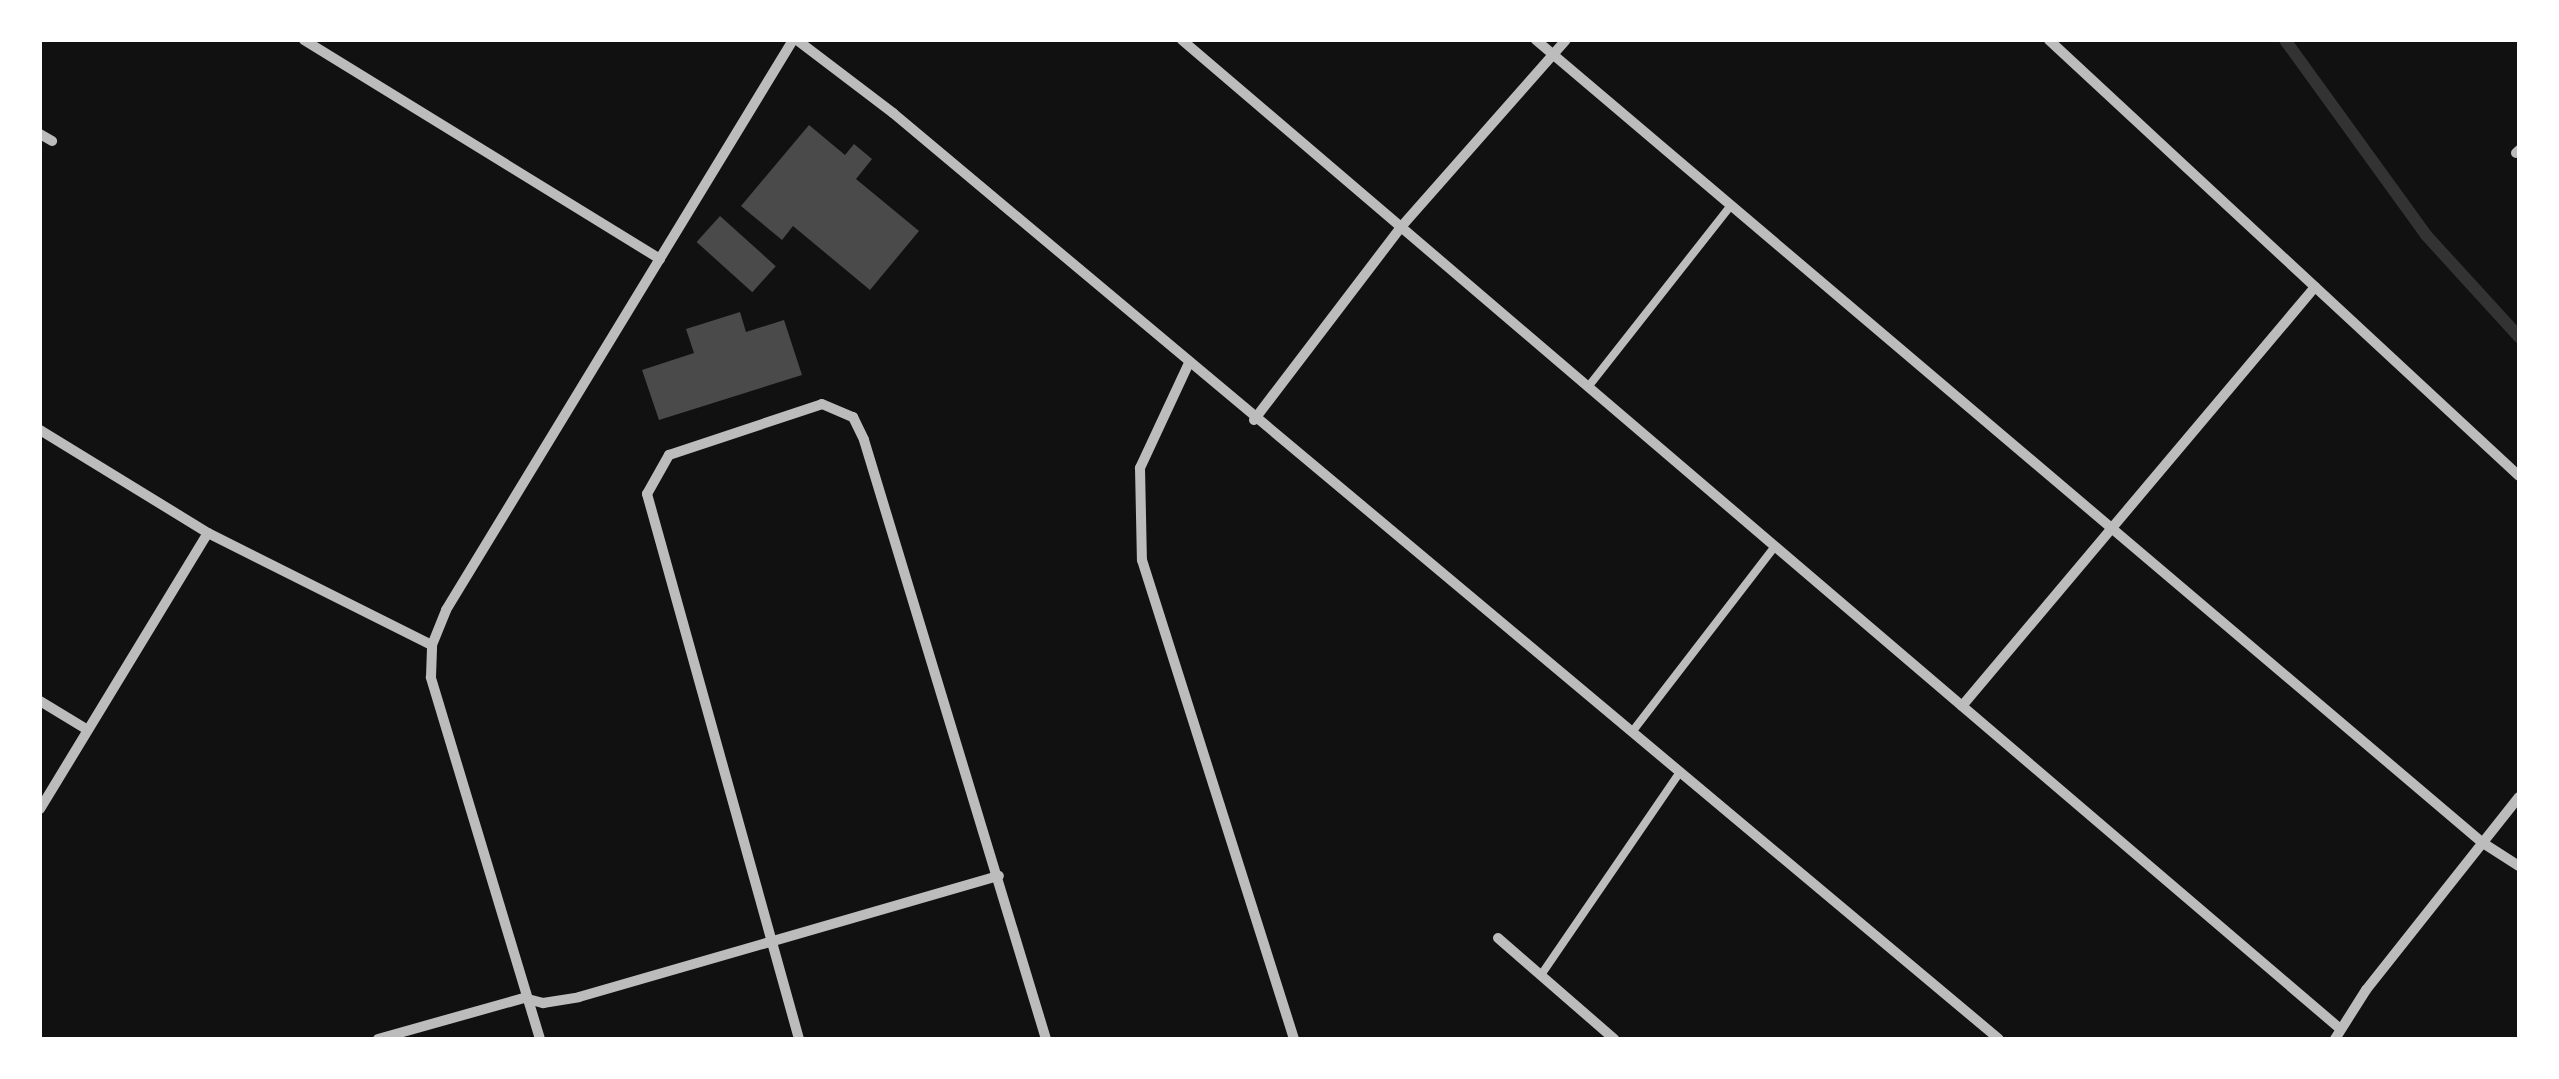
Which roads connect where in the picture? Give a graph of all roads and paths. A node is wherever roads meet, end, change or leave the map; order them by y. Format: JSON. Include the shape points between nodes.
{"nodes":[{"id":1,"x":304,"y":40,"type":"edge"},
{"id":2,"x":795,"y":40,"type":"edge"},
{"id":3,"x":1182,"y":40,"type":"edge"},
{"id":4,"x":1536,"y":40,"type":"edge"},
{"id":5,"x":1566,"y":40,"type":"edge"},
{"id":6,"x":2048,"y":40,"type":"edge"},
{"id":7,"x":1553,"y":54,"type":"junction"},
{"id":8,"x":40,"y":134,"type":"edge"},
{"id":9,"x":52,"y":141,"type":"dead end"},
{"id":10,"x":1731,"y":206,"type":"junction"},
{"id":11,"x":1402,"y":227,"type":"junction"},
{"id":12,"x":660,"y":259,"type":"junction"},
{"id":13,"x":2315,"y":286,"type":"junction"},
{"id":14,"x":1188,"y":366,"type":"junction"},
{"id":15,"x":1588,"y":387,"type":"junction"},
{"id":16,"x":1254,"y":420,"type":"junction"},
{"id":17,"x":40,"y":430,"type":"edge"},
{"id":18,"x":2519,"y":476,"type":"edge"},
{"id":19,"x":2111,"y":528,"type":"junction"},
{"id":20,"x":208,"y":533,"type":"junction"},
{"id":21,"x":1774,"y":546,"type":"junction"},
{"id":22,"x":432,"y":645,"type":"junction"},
{"id":23,"x":40,"y":702,"type":"edge"},
{"id":24,"x":1962,"y":706,"type":"junction"},
{"id":25,"x":86,"y":729,"type":"junction"},
{"id":26,"x":1632,"y":732,"type":"junction"},
{"id":27,"x":1680,"y":772,"type":"junction"},
{"id":28,"x":2519,"y":797,"type":"edge"},
{"id":29,"x":40,"y":809,"type":"edge"},
{"id":30,"x":2482,"y":843,"type":"junction"},
{"id":31,"x":2519,"y":866,"type":"edge"},
{"id":32,"x":999,"y":876,"type":"junction"},
{"id":33,"x":1498,"y":938,"type":"dead end"},
{"id":34,"x":771,"y":945,"type":"junction"},
{"id":35,"x":1541,"y":976,"type":"junction"},
{"id":36,"x":524,"y":998,"type":"junction"},
{"id":37,"x":2336,"y":1033,"type":"edge"},
{"id":38,"x":378,"y":1039,"type":"edge"},
{"id":39,"x":540,"y":1039,"type":"edge"},
{"id":40,"x":800,"y":1039,"type":"edge"},
{"id":41,"x":1046,"y":1039,"type":"edge"},
{"id":42,"x":1294,"y":1039,"type":"edge"},
{"id":43,"x":1614,"y":1039,"type":"edge"},
{"id":44,"x":1999,"y":1039,"type":"edge"}],
"edges":[{"from":1,"to":12,"type":"street"},
{"from":2,"to":12,"type":"street"},
{"from":2,"to":14,"type":"street","via":[[893,113]]},
{"from":3,"to":11,"type":"street"},
{"from":4,"to":7,"type":"street"},
{"from":5,"to":7,"type":"street"},
{"from":6,"to":13,"type":"street"},
{"from":7,"to":10,"type":"street"},
{"from":7,"to":11,"type":"street"},
{"from":8,"to":9,"type":"street"},
{"from":10,"to":15,"type":"lane"},
{"from":10,"to":19,"type":"street"},
{"from":11,"to":15,"type":"street"},
{"from":11,"to":16,"type":"street"},
{"from":12,"to":22,"type":"street","via":[[446,610]]},
{"from":13,"to":18,"type":"street"},
{"from":13,"to":19,"type":"street"},
{"from":14,"to":16,"type":"street"},
{"from":14,"to":42,"type":"street","via":[[1140,468],[1142,560]]},
{"from":15,"to":21,"type":"street"},
{"from":16,"to":26,"type":"street"},
{"from":17,"to":20,"type":"street"},
{"from":19,"to":24,"type":"street"},
{"from":19,"to":30,"type":"street"},
{"from":20,"to":22,"type":"street"},
{"from":20,"to":25,"type":"street"},
{"from":21,"to":24,"type":"street"},
{"from":21,"to":26,"type":"lane"},
{"from":22,"to":36,"type":"street","via":[[431,677]]},
{"from":23,"to":25,"type":"street"},
{"from":24,"to":37,"type":"street"},
{"from":25,"to":29,"type":"street"},
{"from":26,"to":27,"type":"street"},
{"from":27,"to":35,"type":"lane"},
{"from":27,"to":44,"type":"street"},
{"from":28,"to":30,"type":"street"},
{"from":30,"to":31,"type":"street"},
{"from":30,"to":37,"type":"street"},
{"from":32,"to":34,"type":"street"},
{"from":32,"to":34,"type":"street","via":[[860,431],[844,411],[809,406],[669,455],[646,494]]},
{"from":32,"to":41,"type":"street"},
{"from":33,"to":35,"type":"street"},
{"from":34,"to":36,"type":"street","via":[[579,997],[543,1003]]},
{"from":34,"to":40,"type":"street"},
{"from":35,"to":43,"type":"street"},
{"from":36,"to":38,"type":"street"},
{"from":36,"to":39,"type":"street"}]}
